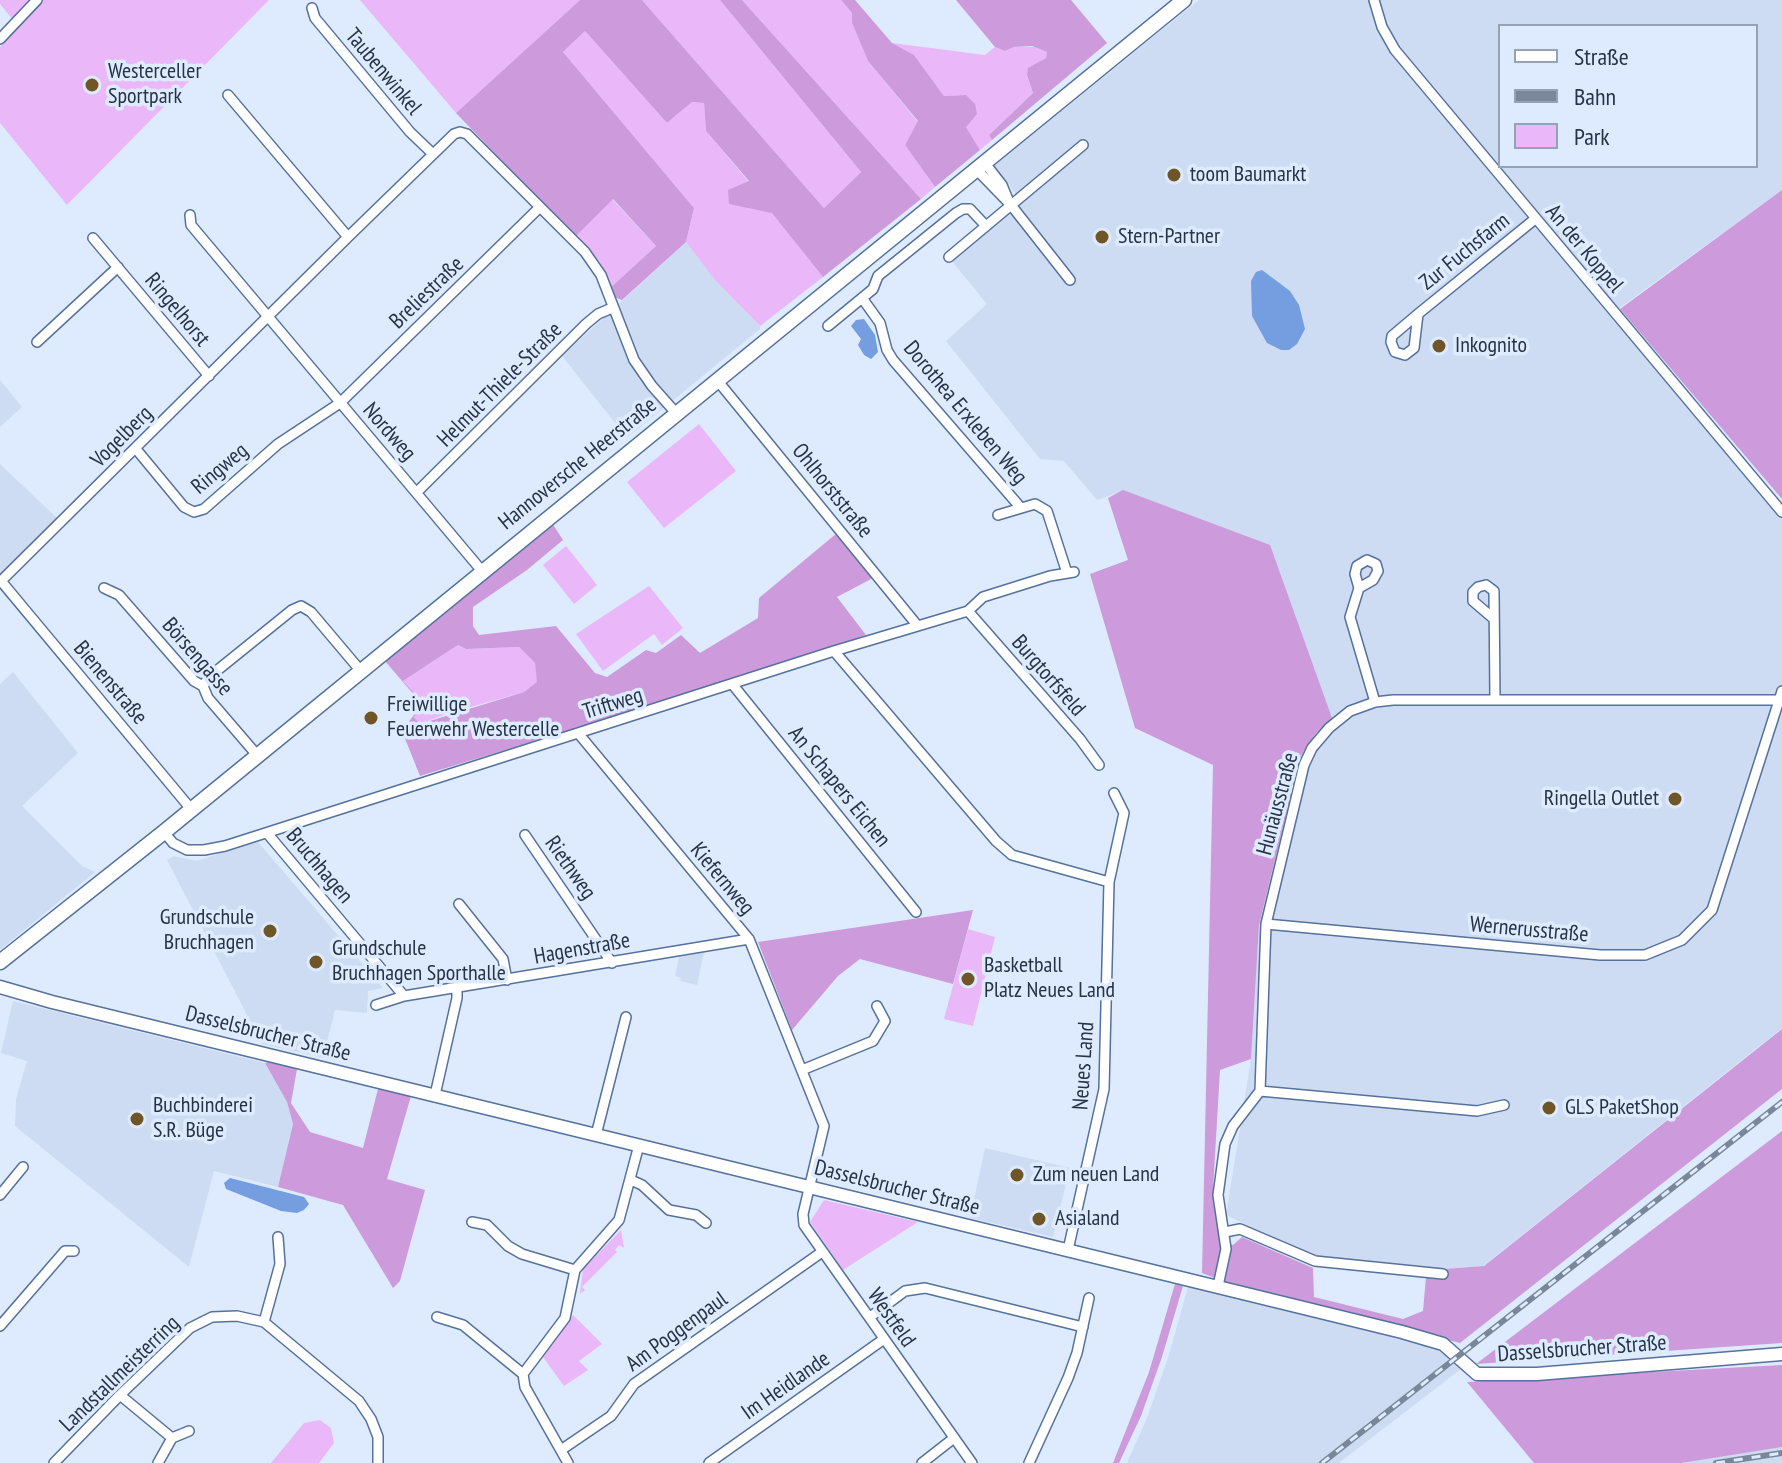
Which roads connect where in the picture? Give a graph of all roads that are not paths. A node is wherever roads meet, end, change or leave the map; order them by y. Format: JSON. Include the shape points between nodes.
{"nodes":[{"id":1,"x":37,"y":0,"type":"edge"},
{"id":2,"x":1184,"y":0,"type":"edge"},
{"id":3,"x":1374,"y":0,"type":"edge"},
{"id":4,"x":312,"y":8,"type":"dead end"},
{"id":5,"x":0,"y":39,"type":"edge"},
{"id":6,"x":228,"y":95,"type":"dead end"},
{"id":7,"x":1083,"y":145,"type":"dead end"},
{"id":8,"x":433,"y":154,"type":"junction"},
{"id":9,"x":980,"y":166,"type":"junction"},
{"id":10,"x":1011,"y":205,"type":"junction"},
{"id":11,"x":539,"y":208,"type":"junction"},
{"id":12,"x":190,"y":215,"type":"dead end"},
{"id":13,"x":1535,"y":219,"type":"junction"},
{"id":14,"x":986,"y":226,"type":"junction"},
{"id":15,"x":348,"y":237,"type":"junction"},
{"id":16,"x":93,"y":238,"type":"dead end"},
{"id":17,"x":949,"y":257,"type":"dead end"},
{"id":18,"x":118,"y":267,"type":"junction"},
{"id":19,"x":1070,"y":280,"type":"dead end"},
{"id":20,"x":862,"y":298,"type":"junction"},
{"id":21,"x":612,"y":308,"type":"junction"},
{"id":22,"x":1418,"y":314,"type":"dead end"},
{"id":23,"x":268,"y":318,"type":"junction"},
{"id":24,"x":828,"y":326,"type":"dead end"},
{"id":25,"x":37,"y":342,"type":"dead end"},
{"id":26,"x":209,"y":376,"type":"junction"},
{"id":27,"x":717,"y":380,"type":"junction"},
{"id":28,"x":340,"y":403,"type":"junction"},
{"id":29,"x":676,"y":413,"type":"junction"},
{"id":30,"x":136,"y":449,"type":"junction"},
{"id":31,"x":417,"y":492,"type":"junction"},
{"id":32,"x":1021,"y":508,"type":"junction"},
{"id":33,"x":1782,"y":512,"type":"edge"},
{"id":34,"x":998,"y":515,"type":"dead end"},
{"id":35,"x":482,"y":571,"type":"junction"},
{"id":36,"x":1070,"y":572,"type":"joint"},
{"id":37,"x":0,"y":581,"type":"edge"},
{"id":38,"x":104,"y":588,"type":"dead end"},
{"id":39,"x":1359,"y":588,"type":"dead end"},
{"id":40,"x":968,"y":611,"type":"junction"},
{"id":41,"x":1494,"y":619,"type":"dead end"},
{"id":42,"x":917,"y":625,"type":"junction"},
{"id":43,"x":834,"y":651,"type":"junction"},
{"id":44,"x":360,"y":670,"type":"junction"},
{"id":45,"x":733,"y":685,"type":"junction"},
{"id":46,"x":203,"y":686,"type":"junction"},
{"id":47,"x":1781,"y":696,"type":"edge"},
{"id":48,"x":1495,"y":700,"type":"junction"},
{"id":49,"x":1375,"y":702,"type":"junction"},
{"id":50,"x":578,"y":733,"type":"junction"},
{"id":51,"x":257,"y":755,"type":"junction"},
{"id":52,"x":1099,"y":765,"type":"dead end"},
{"id":53,"x":1114,"y":793,"type":"dead end"},
{"id":54,"x":191,"y":809,"type":"junction"},
{"id":55,"x":164,"y":832,"type":"junction"},
{"id":56,"x":267,"y":833,"type":"junction"},
{"id":57,"x":525,"y":835,"type":"dead end"},
{"id":58,"x":1109,"y":882,"type":"junction"},
{"id":59,"x":459,"y":904,"type":"dead end"},
{"id":60,"x":916,"y":912,"type":"dead end"},
{"id":61,"x":1266,"y":924,"type":"junction"},
{"id":62,"x":749,"y":939,"type":"junction"},
{"id":63,"x":0,"y":962,"type":"edge"},
{"id":64,"x":612,"y":963,"type":"junction"},
{"id":65,"x":507,"y":980,"type":"junction"},
{"id":66,"x":0,"y":987,"type":"edge"},
{"id":67,"x":457,"y":988,"type":"junction"},
{"id":68,"x":404,"y":996,"type":"junction"},
{"id":69,"x":376,"y":1005,"type":"dead end"},
{"id":70,"x":877,"y":1006,"type":"dead end"},
{"id":71,"x":626,"y":1017,"type":"dead end"},
{"id":72,"x":802,"y":1070,"type":"junction"},
{"id":73,"x":1260,"y":1091,"type":"junction"},
{"id":74,"x":435,"y":1095,"type":"junction"},
{"id":75,"x":1504,"y":1105,"type":"dead end"},
{"id":76,"x":596,"y":1135,"type":"junction"},
{"id":77,"x":639,"y":1145,"type":"junction"},
{"id":78,"x":23,"y":1167,"type":"dead end"},
{"id":79,"x":631,"y":1180,"type":"junction"},
{"id":80,"x":809,"y":1187,"type":"junction"},
{"id":81,"x":0,"y":1195,"type":"edge"},
{"id":82,"x":472,"y":1222,"type":"dead end"},
{"id":83,"x":706,"y":1223,"type":"dead end"},
{"id":84,"x":1225,"y":1232,"type":"junction"},
{"id":85,"x":278,"y":1237,"type":"dead end"},
{"id":86,"x":1068,"y":1250,"type":"junction"},
{"id":87,"x":74,"y":1251,"type":"dead end"},
{"id":88,"x":822,"y":1252,"type":"junction"},
{"id":89,"x":575,"y":1270,"type":"junction"},
{"id":90,"x":1443,"y":1274,"type":"dead end"},
{"id":91,"x":1218,"y":1286,"type":"junction"},
{"id":92,"x":1089,"y":1298,"type":"dead end"},
{"id":93,"x":437,"y":1317,"type":"dead end"},
{"id":94,"x":870,"y":1317,"type":"junction"},
{"id":95,"x":264,"y":1322,"type":"junction"},
{"id":96,"x":0,"y":1326,"type":"edge"},
{"id":97,"x":1083,"y":1327,"type":"junction"},
{"id":98,"x":884,"y":1339,"type":"junction"},
{"id":99,"x":1782,"y":1354,"type":"edge"},
{"id":100,"x":523,"y":1374,"type":"junction"},
{"id":101,"x":120,"y":1395,"type":"junction"},
{"id":102,"x":189,"y":1431,"type":"dead end"},
{"id":103,"x":172,"y":1438,"type":"junction"},
{"id":104,"x":954,"y":1438,"type":"junction"},
{"id":105,"x":561,"y":1450,"type":"junction"},
{"id":106,"x":54,"y":1463,"type":"edge"},
{"id":107,"x":158,"y":1463,"type":"edge"},
{"id":108,"x":378,"y":1463,"type":"edge"},
{"id":109,"x":568,"y":1463,"type":"edge"},
{"id":110,"x":709,"y":1463,"type":"edge"},
{"id":111,"x":922,"y":1463,"type":"edge"},
{"id":112,"x":972,"y":1463,"type":"edge"},
{"id":113,"x":1029,"y":1463,"type":"edge"}],
"edges":[{"from":1,"to":5,"type":"street"},
{"from":2,"to":9,"type":"main road","name":"Hannoversche Heerstraße"},
{"from":3,"to":13,"type":"street","name":"An der Koppel","via":[[1395,50]]},
{"from":4,"to":8,"type":"street","name":"Taubenwinkel","via":[[324,29]]},
{"from":6,"to":15,"type":"street"},
{"from":7,"to":10,"type":"street"},
{"from":8,"to":11,"type":"street","name":"Vogelberg","via":[[454,134],[467,134]]},
{"from":8,"to":15,"type":"street","name":"Vogelberg"},
{"from":9,"to":10,"type":"street"},
{"from":9,"to":27,"type":"main road","name":"Hannoversche Heerstraße"},
{"from":10,"to":14,"type":"street"},
{"from":10,"to":19,"type":"street"},
{"from":11,"to":21,"type":"street","via":[[585,252],[601,275]]},
{"from":11,"to":28,"type":"street","name":"Breliestraße"},
{"from":12,"to":23,"type":"street","via":[[191,225]]},
{"from":13,"to":22,"type":"street","name":"Zur Fuchsfarm"},
{"from":13,"to":33,"type":"street","name":"An der Koppel"},
{"from":14,"to":17,"type":"street"},
{"from":14,"to":20,"type":"street","via":[[970,209],[963,209],[878,276]]},
{"from":15,"to":23,"type":"street","name":"Vogelberg"},
{"from":16,"to":18,"type":"street","name":"Ringelhorst"},
{"from":18,"to":25,"type":"street","name":"Ringelhorst"},
{"from":18,"to":26,"type":"street","name":"Ringelhorst"},
{"from":20,"to":24,"type":"street"},
{"from":20,"to":32,"type":"street","name":"Dorothea Erxleben Weg","via":[[880,323],[893,360]]},
{"from":21,"to":29,"type":"street","via":[[634,360]]},
{"from":21,"to":31,"type":"street","name":"Helmut-Thiele-Straße","via":[[586,324]]},
{"from":23,"to":26,"type":"street","name":"Vogelberg"},
{"from":23,"to":28,"type":"street","name":"Nordweg"},
{"from":26,"to":30,"type":"street","name":"Vogelberg"},
{"from":27,"to":29,"type":"main road","name":"Hannoversche Heerstraße"},
{"from":27,"to":42,"type":"street","name":"Ohlhorststraße"},
{"from":28,"to":30,"type":"street","name":"Ringweg","via":[[278,444],[194,512]]},
{"from":28,"to":31,"type":"street","name":"Nordweg"},
{"from":29,"to":35,"type":"main road","name":"Hannoversche Heerstraße"},
{"from":30,"to":37,"type":"street","name":"Vogelberg"},
{"from":31,"to":35,"type":"street","name":"Nordweg"},
{"from":32,"to":34,"type":"street","name":"Dorothea Erxleben Weg"},
{"from":32,"to":36,"type":"street","name":"Dorothea Erxleben Weg","via":[[1035,504],[1047,511]]},
{"from":35,"to":44,"type":"main road","name":"Hannoversche Heerstraße"},
{"from":36,"to":40,"type":"street","name":"Triftweg","via":[[983,597]]},
{"from":37,"to":54,"type":"street","name":"Bienenstraße"},
{"from":38,"to":46,"type":"street","name":"Börsengasse","via":[[119,595]]},
{"from":39,"to":49,"type":"street","via":[[1350,617]]},
{"from":40,"to":42,"type":"street","name":"Triftweg"},
{"from":40,"to":52,"type":"street","name":"Burgtorfsfeld"},
{"from":41,"to":48,"type":"street"},
{"from":42,"to":43,"type":"street","name":"Triftweg"},
{"from":43,"to":45,"type":"street","name":"Triftweg"},
{"from":43,"to":58,"type":"street","via":[[1012,855]]},
{"from":44,"to":46,"type":"street","via":[[301,606]]},
{"from":44,"to":51,"type":"main road","name":"Hannoversche Heerstraße"},
{"from":45,"to":50,"type":"street","name":"Triftweg"},
{"from":45,"to":60,"type":"street","name":"An Schapers Eichen"},
{"from":46,"to":51,"type":"street","name":"Börsengasse"},
{"from":47,"to":48,"type":"street","name":"Hunäusstraße"},
{"from":47,"to":61,"type":"street","name":"Wernerusstraße","via":[[1712,910],[1682,940],[1645,955],[1600,955]]},
{"from":48,"to":49,"type":"street","name":"Hunäusstraße"},
{"from":49,"to":61,"type":"street","name":"Hunäusstraße","via":[[1350,711],[1312,748]]},
{"from":50,"to":56,"type":"street","name":"Triftweg"},
{"from":50,"to":62,"type":"street","name":"Kiefernweg"},
{"from":51,"to":54,"type":"main road","name":"Hannoversche Heerstraße"},
{"from":53,"to":58,"type":"street","name":"Neues Land","via":[[1124,813]]},
{"from":54,"to":55,"type":"main road","name":"Hannoversche Heerstraße"},
{"from":55,"to":56,"type":"street","name":"Triftweg","via":[[178,847],[204,850]]},
{"from":55,"to":63,"type":"main road","name":"Hannoversche Heerstraße"},
{"from":56,"to":68,"type":"street","name":"Bruchhagen"},
{"from":57,"to":64,"type":"street","name":"Riethweg"},
{"from":58,"to":86,"type":"street","name":"Neues Land","via":[[1104,1089]]},
{"from":59,"to":65,"type":"street","via":[[503,959]]},
{"from":61,"to":73,"type":"street"},
{"from":62,"to":64,"type":"street","name":"Hagenstraße"},
{"from":62,"to":72,"type":"street","name":"Kiefernweg"},
{"from":64,"to":65,"type":"street","name":"Hagenstraße"},
{"from":65,"to":67,"type":"street","name":"Hagenstraße"},
{"from":66,"to":74,"type":"street","name":"Dasselsbrucher Straße"},
{"from":67,"to":68,"type":"street","name":"Hagenstraße"},
{"from":67,"to":74,"type":"street"},
{"from":68,"to":69,"type":"street","name":"Hagenstraße"},
{"from":70,"to":72,"type":"street","via":[[885,1021],[873,1041]]},
{"from":71,"to":76,"type":"street"},
{"from":72,"to":80,"type":"street","name":"Kiefernweg","via":[[824,1126]]},
{"from":73,"to":75,"type":"street","via":[[1477,1111]]},
{"from":73,"to":84,"type":"street","via":[[1225,1144],[1218,1195]]},
{"from":74,"to":76,"type":"street","name":"Dasselsbrucher Straße"},
{"from":76,"to":77,"type":"street","name":"Dasselsbrucher Straße"},
{"from":77,"to":79,"type":"street"},
{"from":77,"to":80,"type":"street","name":"Dasselsbrucher Straße"},
{"from":78,"to":81,"type":"street"},
{"from":79,"to":83,"type":"street","via":[[669,1210],[696,1215]]},
{"from":79,"to":89,"type":"street","via":[[619,1220]]},
{"from":80,"to":86,"type":"street","name":"Dasselsbrucher Straße"},
{"from":80,"to":88,"type":"street","name":"Westfeld","via":[[804,1225]]},
{"from":82,"to":89,"type":"street","via":[[487,1225],[522,1254]]},
{"from":84,"to":90,"type":"street","via":[[1240,1229],[1315,1261]]},
{"from":84,"to":91,"type":"street"},
{"from":85,"to":95,"type":"street","via":[[280,1264]]},
{"from":86,"to":91,"type":"street","name":"Dasselsbrucher Straße"},
{"from":87,"to":96,"type":"street","via":[[65,1251]]},
{"from":88,"to":94,"type":"street","name":"Westfeld"},
{"from":88,"to":105,"type":"street","name":"Am Poggenpaul","via":[[634,1384],[611,1416]]},
{"from":89,"to":100,"type":"street","via":[[565,1318]]},
{"from":91,"to":99,"type":"street","name":"Dasselsbrucher Straße","via":[[1443,1344],[1477,1374]]},
{"from":92,"to":97,"type":"street"},
{"from":93,"to":100,"type":"street","via":[[463,1325]]},
{"from":94,"to":97,"type":"street","via":[[905,1291],[925,1288]]},
{"from":94,"to":98,"type":"street","name":"Westfeld"},
{"from":95,"to":101,"type":"street","name":"Landstallmeisterring","via":[[212,1317],[190,1328]]},
{"from":95,"to":108,"type":"street","via":[[359,1401],[378,1437]]},
{"from":97,"to":113,"type":"street","via":[[1068,1378]]},
{"from":98,"to":104,"type":"street","name":"Westfeld"},
{"from":98,"to":110,"type":"street","name":"Im Heidlande"},
{"from":100,"to":105,"type":"street","via":[[525,1387]]},
{"from":101,"to":103,"type":"street"},
{"from":101,"to":106,"type":"street","name":"Landstallmeisterring"},
{"from":102,"to":103,"type":"street"},
{"from":103,"to":107,"type":"street"},
{"from":104,"to":111,"type":"street"},
{"from":104,"to":112,"type":"street","name":"Westfeld"},
{"from":105,"to":109,"type":"street"}]}
